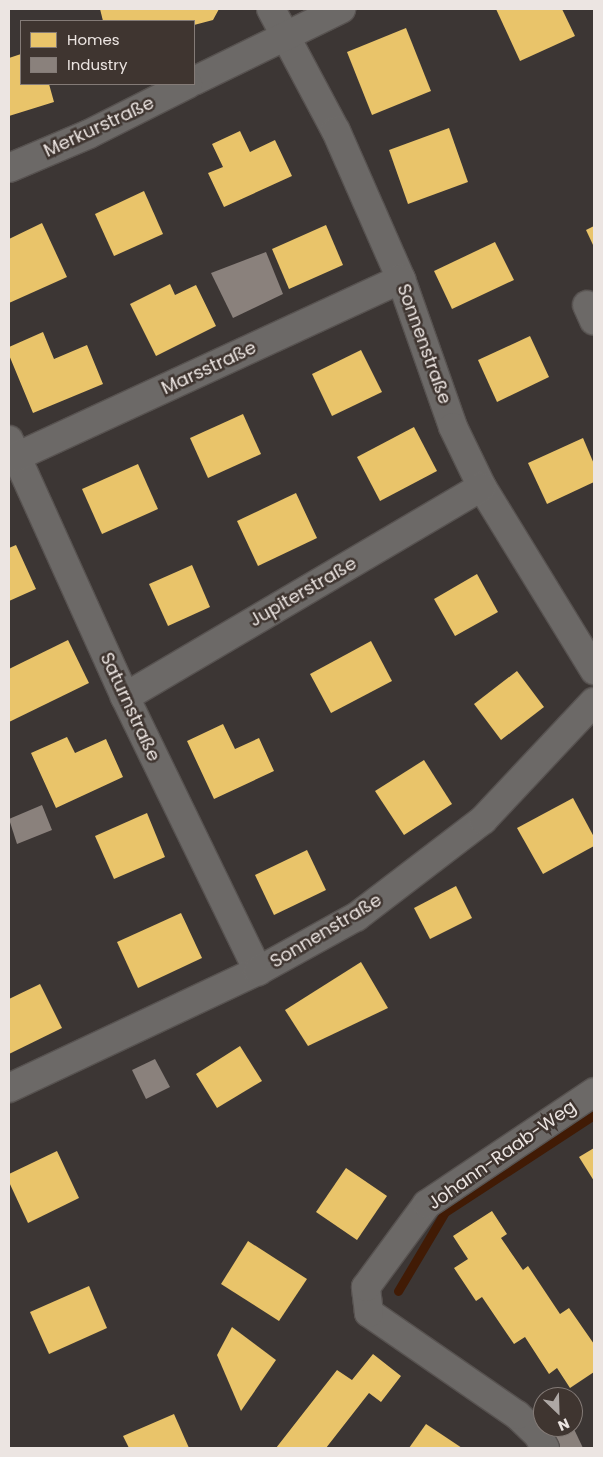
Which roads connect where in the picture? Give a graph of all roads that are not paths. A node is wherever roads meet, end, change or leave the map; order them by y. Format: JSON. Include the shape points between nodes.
{"nodes":[{"id":1,"x":271,"y":9,"type":"edge"},
{"id":2,"x":341,"y":9,"type":"edge"},
{"id":3,"x":283,"y":35,"type":"junction"},
{"id":4,"x":195,"y":80,"type":"edge"},
{"id":5,"x":186,"y":85,"type":"edge"},
{"id":6,"x":9,"y":168,"type":"edge"},
{"id":7,"x":401,"y":279,"type":"junction"},
{"id":8,"x":13,"y":448,"type":"edge"},
{"id":9,"x":482,"y":487,"type":"junction"},
{"id":10,"x":594,"y":670,"type":"edge"},
{"id":11,"x":125,"y":697,"type":"junction"},
{"id":12,"x":594,"y":702,"type":"edge"},
{"id":13,"x":258,"y":971,"type":"junction"},
{"id":14,"x":9,"y":1088,"type":"edge"},
{"id":15,"x":594,"y":1092,"type":"edge"},
{"id":16,"x":545,"y":1448,"type":"edge"}],
"edges":[{"from":1,"to":3,"type":"street","name":"Sonnenstraße"},
{"from":2,"to":3,"type":"street"},
{"from":3,"to":4,"type":"street"},
{"from":3,"to":7,"type":"street","name":"Sonnenstraße","via":[[336,131]]},
{"from":5,"to":6,"type":"street","name":"Merkurstraße","via":[[89,134]]},
{"from":7,"to":8,"type":"street","name":"Marsstraße"},
{"from":7,"to":9,"type":"street","name":"Sonnenstraße","via":[[453,427]]},
{"from":8,"to":11,"type":"street","name":"Saturnstraße"},
{"from":9,"to":10,"type":"street","name":"Sonnenstraße"},
{"from":9,"to":11,"type":"street","name":"Jupiterstraße"},
{"from":11,"to":13,"type":"street","name":"Saturnstraße"},
{"from":12,"to":13,"type":"street","name":"Sonnenstraße","via":[[482,820],[413,876],[356,917]]},
{"from":13,"to":14,"type":"street","name":"Sonnenstraße"},
{"from":15,"to":16,"type":"street","name":"Johann-Raab-Weg","via":[[427,1204],[366,1287],[369,1312],[517,1415],[538,1435]]}]}
